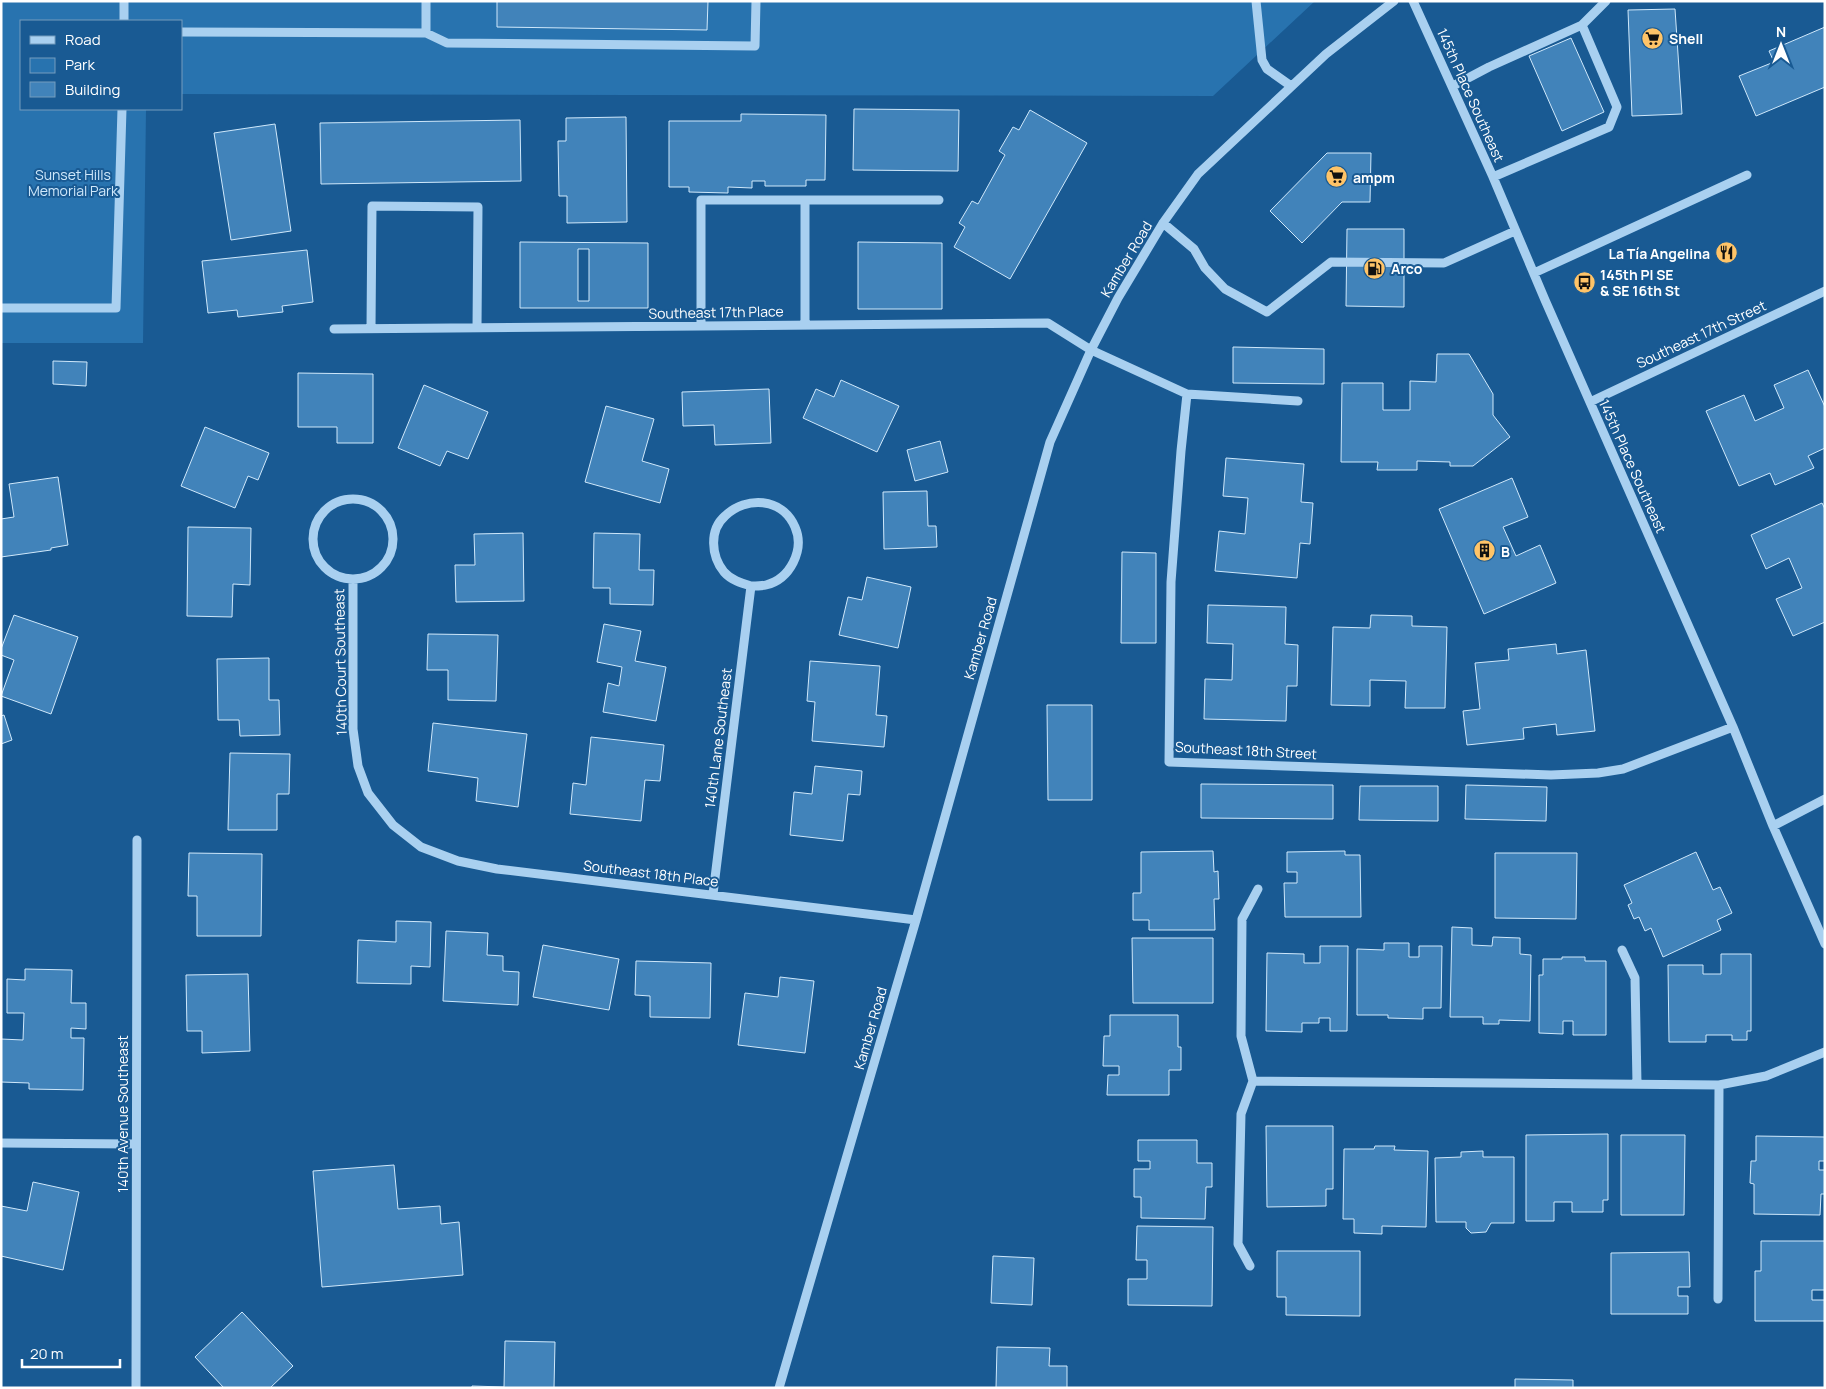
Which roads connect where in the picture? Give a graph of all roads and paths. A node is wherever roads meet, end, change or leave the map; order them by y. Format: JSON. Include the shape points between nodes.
{"nodes":[{"id":1,"x":124,"y":1,"type":"edge"},
{"id":2,"x":426,"y":1,"type":"edge"},
{"id":3,"x":756,"y":1,"type":"edge"},
{"id":4,"x":1256,"y":1,"type":"edge"},
{"id":5,"x":1394,"y":1,"type":"edge"},
{"id":6,"x":1413,"y":1,"type":"edge"},
{"id":7,"x":1606,"y":1,"type":"edge"},
{"id":8,"x":124,"y":20,"type":"edge"},
{"id":9,"x":1582,"y":25,"type":"junction"},
{"id":10,"x":182,"y":32,"type":"edge"},
{"id":11,"x":426,"y":33,"type":"junction"},
{"id":12,"x":1291,"y":86,"type":"junction"},
{"id":13,"x":1453,"y":86,"type":"junction"},
{"id":14,"x":122,"y":110,"type":"edge"},
{"id":15,"x":1747,"y":175,"type":"dead end"},
{"id":16,"x":1493,"y":177,"type":"junction"},
{"id":17,"x":805,"y":200,"type":"junction"},
{"id":18,"x":939,"y":200,"type":"dead end"},
{"id":19,"x":1163,"y":223,"type":"junction"},
{"id":20,"x":1515,"y":231,"type":"junction"},
{"id":21,"x":1534,"y":273,"type":"junction"},
{"id":22,"x":1825,"y":292,"type":"edge"},
{"id":23,"x":1,"y":308,"type":"edge"},
{"id":24,"x":805,"y":325,"type":"junction"},
{"id":25,"x":701,"y":326,"type":"junction"},
{"id":26,"x":371,"y":328,"type":"junction"},
{"id":27,"x":477,"y":328,"type":"junction"},
{"id":28,"x":334,"y":329,"type":"dead end"},
{"id":29,"x":1090,"y":350,"type":"junction"},
{"id":30,"x":1187,"y":394,"type":"junction"},
{"id":31,"x":1298,"y":402,"type":"dead end"},
{"id":32,"x":1590,"y":402,"type":"junction"},
{"id":33,"x":353,"y":579,"type":"junction"},
{"id":34,"x":751,"y":586,"type":"junction"},
{"id":35,"x":1733,"y":727,"type":"junction"},
{"id":36,"x":1825,"y":799,"type":"edge"},
{"id":37,"x":393,"y":825,"type":"joint"},
{"id":38,"x":1773,"y":826,"type":"junction"},
{"id":39,"x":137,"y":840,"type":"dead end"},
{"id":40,"x":1258,"y":888,"type":"dead end"},
{"id":41,"x":713,"y":894,"type":"junction"},
{"id":42,"x":916,"y":920,"type":"junction"},
{"id":43,"x":1825,"y":944,"type":"edge"},
{"id":44,"x":1622,"y":950,"type":"dead end"},
{"id":45,"x":1825,"y":1052,"type":"edge"},
{"id":46,"x":1253,"y":1081,"type":"junction"},
{"id":47,"x":1637,"y":1084,"type":"junction"},
{"id":48,"x":1719,"y":1085,"type":"junction"},
{"id":49,"x":1,"y":1143,"type":"edge"},
{"id":50,"x":135,"y":1144,"type":"junction"},
{"id":51,"x":1250,"y":1266,"type":"dead end"},
{"id":52,"x":1718,"y":1299,"type":"dead end"},
{"id":53,"x":136,"y":1388,"type":"edge"},
{"id":54,"x":779,"y":1388,"type":"edge"}],
"edges":[{"from":1,"to":8,"type":"street"},
{"from":2,"to":11,"type":"street"},
{"from":3,"to":11,"type":"street","via":[[755,46],[447,43]]},
{"from":4,"to":12,"type":"street","via":[[1262,60],[1267,69]]},
{"from":5,"to":12,"type":"street","name":"Kamber Road"},
{"from":6,"to":13,"type":"street","name":"145th Place Southeast"},
{"from":7,"to":9,"type":"street"},
{"from":9,"to":13,"type":"street"},
{"from":9,"to":16,"type":"street","via":[[1617,107],[1609,126]]},
{"from":10,"to":11,"type":"street"},
{"from":12,"to":19,"type":"street","name":"Kamber Road","via":[[1198,174]]},
{"from":13,"to":16,"type":"street","name":"145th Place Southeast"},
{"from":14,"to":23,"type":"street","via":[[116,308]]},
{"from":15,"to":21,"type":"street"},
{"from":16,"to":20,"type":"street","name":"145th Place Southeast"},
{"from":17,"to":18,"type":"street"},
{"from":17,"to":24,"type":"street"},
{"from":17,"to":25,"type":"street","via":[[701,200]]},
{"from":19,"to":20,"type":"street","via":[[1194,249],[1205,268],[1225,289],[1267,312],[1331,262],[1444,264]]},
{"from":19,"to":29,"type":"street","name":"Kamber Road"},
{"from":20,"to":21,"type":"street","name":"145th Place Southeast"},
{"from":21,"to":32,"type":"street","name":"145th Place Southeast"},
{"from":22,"to":32,"type":"street","name":"Southeast 17th Street"},
{"from":24,"to":25,"type":"street","name":"Southeast 17th Place"},
{"from":24,"to":29,"type":"street","name":"Southeast 17th Place","via":[[1048,323]]},
{"from":25,"to":27,"type":"street","name":"Southeast 17th Place"},
{"from":26,"to":27,"type":"street","name":"Southeast 17th Place"},
{"from":26,"to":27,"type":"street","via":[[372,206],[478,207]]},
{"from":26,"to":28,"type":"street","name":"Southeast 17th Place"},
{"from":29,"to":30,"type":"street","name":"Southeast 17th Place"},
{"from":29,"to":42,"type":"street","name":"Kamber Road","via":[[1050,442]]},
{"from":30,"to":31,"type":"street"},
{"from":30,"to":35,"type":"street","name":"Southeast 18th Street","via":[[1171,582],[1168,762],[1552,775],[1598,773],[1623,769]]},
{"from":32,"to":35,"type":"street","name":"145th Place Southeast"},
{"from":33,"to":33,"type":"street","name":"140th Court Southeast","via":[[367,577],[379,570],[388,560],[393,546],[393,532],[388,519],[379,509],[354,499],[328,509],[314,532],[318,559],[327,570],[339,577]]},
{"from":33,"to":37,"type":"street","name":"140th Court Southeast","via":[[353,729],[358,766],[368,793]]},
{"from":34,"to":34,"type":"street","via":[[766,586],[779,580],[797,556],[795,527],[775,506],[761,502],[736,507],[722,518],[713,546],[725,573],[736,582]]},
{"from":34,"to":41,"type":"street","name":"140th Lane Southeast"},
{"from":35,"to":38,"type":"street","name":"145th Place Southeast"},
{"from":36,"to":38,"type":"street"},
{"from":37,"to":41,"type":"street","name":"Southeast 18th Place","via":[[421,847],[458,862]]},
{"from":38,"to":43,"type":"street","name":"145th Place Southeast"},
{"from":39,"to":50,"type":"street","name":"140th Avenue Southeast"},
{"from":40,"to":46,"type":"street","via":[[1242,919],[1241,1036]]},
{"from":41,"to":42,"type":"street","name":"Southeast 18th Place"},
{"from":42,"to":54,"type":"street","name":"Kamber Road"},
{"from":44,"to":47,"type":"street","via":[[1635,978]]},
{"from":45,"to":48,"type":"street","via":[[1766,1076]]},
{"from":46,"to":47,"type":"street"},
{"from":46,"to":51,"type":"street","via":[[1241,1114],[1238,1244]]},
{"from":47,"to":48,"type":"street"},
{"from":48,"to":52,"type":"street"},
{"from":49,"to":50,"type":"street"},
{"from":50,"to":53,"type":"street","name":"140th Avenue Southeast"}]}
